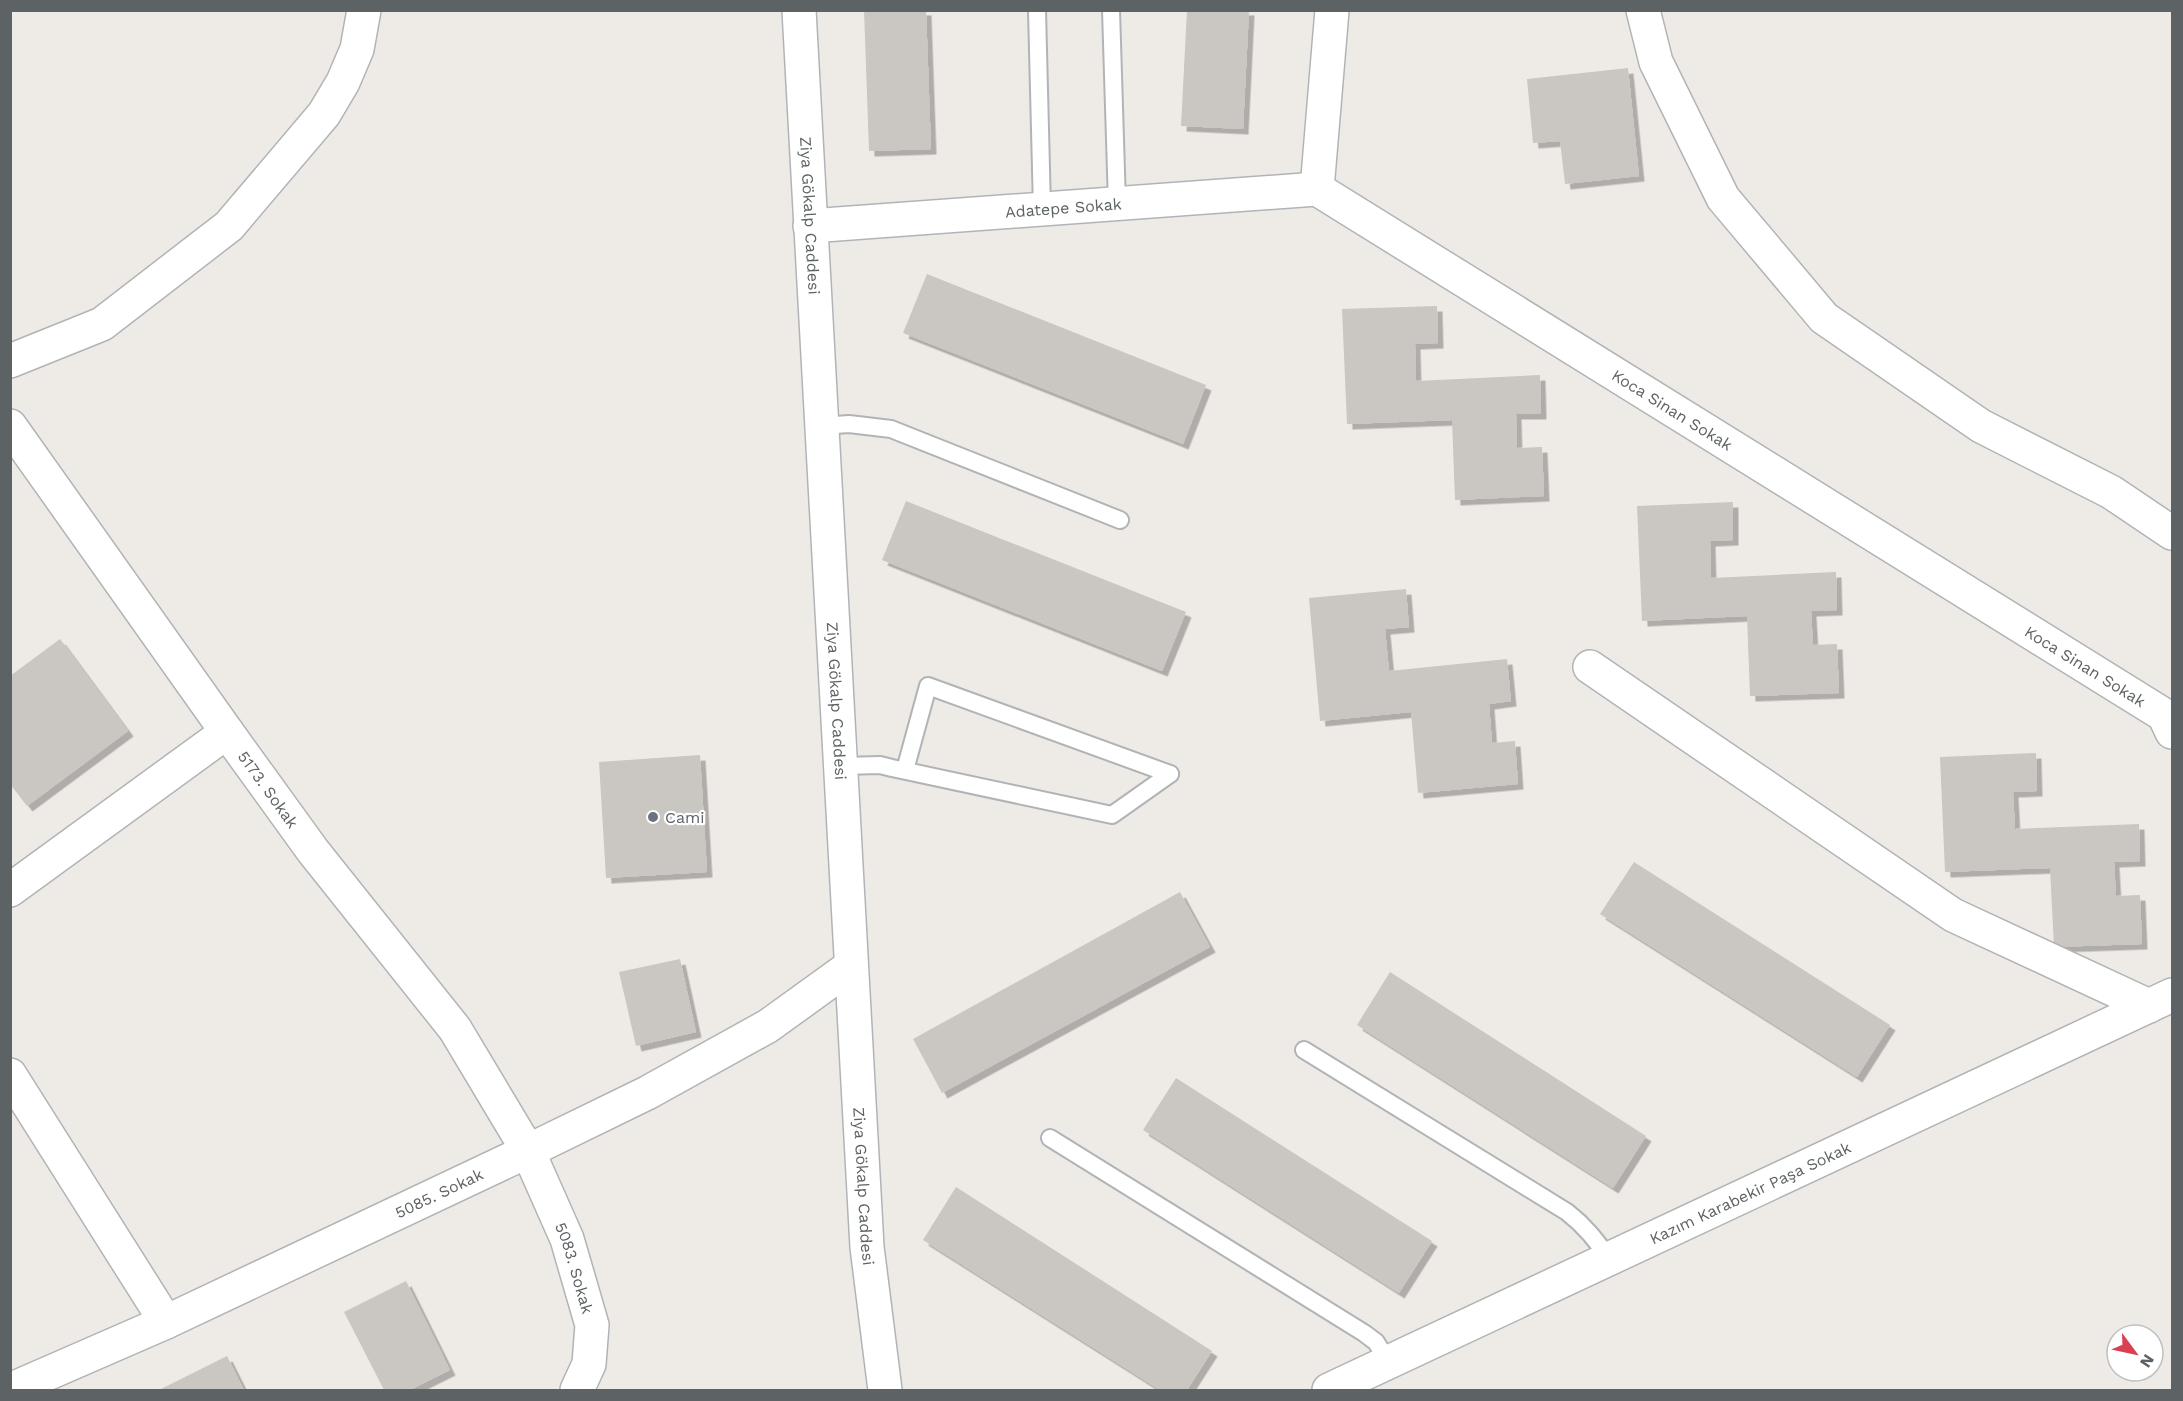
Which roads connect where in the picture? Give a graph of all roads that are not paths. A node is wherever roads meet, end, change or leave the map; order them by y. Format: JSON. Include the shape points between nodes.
{"nodes":[{"id":1,"x":364,"y":10,"type":"edge"},
{"id":2,"x":799,"y":10,"type":"edge"},
{"id":3,"x":1037,"y":10,"type":"edge"},
{"id":4,"x":1111,"y":10,"type":"edge"},
{"id":5,"x":1332,"y":10,"type":"edge"},
{"id":6,"x":1643,"y":10,"type":"edge"},
{"id":7,"x":1317,"y":189,"type":"junction"},
{"id":8,"x":1117,"y":204,"type":"junction"},
{"id":9,"x":1042,"y":209,"type":"junction"},
{"id":10,"x":810,"y":226,"type":"junction"},
{"id":11,"x":10,"y":362,"type":"edge"},
{"id":12,"x":10,"y":426,"type":"edge"},
{"id":13,"x":821,"y":426,"type":"junction"},
{"id":14,"x":1120,"y":520,"type":"dead end"},
{"id":15,"x":2172,"y":533,"type":"edge"},
{"id":16,"x":1590,"y":667,"type":"dead end"},
{"id":17,"x":227,"y":732,"type":"junction"},
{"id":18,"x":2172,"y":732,"type":"edge"},
{"id":19,"x":842,"y":766,"type":"junction"},
{"id":20,"x":905,"y":770,"type":"junction"},
{"id":21,"x":10,"y":890,"type":"edge"},
{"id":22,"x":851,"y":966,"type":"junction"},
{"id":23,"x":2161,"y":1001,"type":"edge"},
{"id":24,"x":1304,"y":1050,"type":"dead end"},
{"id":25,"x":10,"y":1075,"type":"edge"},
{"id":26,"x":1050,"y":1138,"type":"dead end"},
{"id":27,"x":528,"y":1151,"type":"junction"},
{"id":28,"x":1609,"y":1259,"type":"junction"},
{"id":29,"x":166,"y":1322,"type":"junction"},
{"id":30,"x":1389,"y":1363,"type":"junction"},
{"id":31,"x":10,"y":1390,"type":"edge"},
{"id":32,"x":577,"y":1390,"type":"edge"},
{"id":33,"x":885,"y":1390,"type":"edge"},
{"id":34,"x":1329,"y":1390,"type":"edge"}],
"edges":[{"from":1,"to":11,"type":"street","via":[[357,49],[324,114],[229,226],[102,324]]},
{"from":2,"to":10,"type":"street","name":"Ziya Gökalp Caddesi"},
{"from":3,"to":9,"type":"lane"},
{"from":4,"to":8,"type":"lane"},
{"from":5,"to":7,"type":"street"},
{"from":6,"to":15,"type":"street","via":[[1656,62],[1723,198],[1824,318],[1981,426],[2111,492]]},
{"from":7,"to":8,"type":"street","name":"Adatepe Sokak"},
{"from":7,"to":18,"type":"street","name":"Koca Sinan Sokak","via":[[2164,716]]},
{"from":8,"to":9,"type":"street","name":"Adatepe Sokak"},
{"from":9,"to":10,"type":"street","name":"Adatepe Sokak"},
{"from":10,"to":13,"type":"street","name":"Ziya Gökalp Caddesi"},
{"from":12,"to":17,"type":"street","name":"5173. Sokak"},
{"from":13,"to":14,"type":"lane","via":[[849,424],[891,429]]},
{"from":13,"to":19,"type":"street","name":"Ziya Gökalp Caddesi"},
{"from":16,"to":23,"type":"street","via":[[1953,915]]},
{"from":17,"to":21,"type":"street"},
{"from":17,"to":27,"type":"street","name":"5173. Sokak","via":[[314,851],[455,1029]]},
{"from":19,"to":20,"type":"lane","via":[[880,765]]},
{"from":19,"to":22,"type":"street","name":"Ziya Gökalp Caddesi"},
{"from":20,"to":20,"type":"lane","via":[[1112,815],[1170,774],[928,686]]},
{"from":22,"to":27,"type":"street","name":"5085. Sokak","via":[[768,1026],[647,1093]]},
{"from":22,"to":33,"type":"street","name":"Ziya Gökalp Caddesi","via":[[867,1247]]},
{"from":23,"to":28,"type":"street","name":"Kazım Karabekir Paşa Sokak"},
{"from":24,"to":28,"type":"lane","via":[[1566,1212],[1593,1236]]},
{"from":25,"to":29,"type":"street"},
{"from":26,"to":30,"type":"lane","via":[[1364,1333],[1376,1342]]},
{"from":27,"to":29,"type":"street","name":"5085. Sokak"},
{"from":27,"to":32,"type":"street","name":"5083. Sokak","via":[[567,1239],[592,1325],[589,1364]]},
{"from":28,"to":30,"type":"street","name":"Kazım Karabekir Paşa Sokak"},
{"from":29,"to":31,"type":"street","name":"5085. Sokak"},
{"from":30,"to":34,"type":"street","name":"Kazım Karabekir Paşa Sokak"}]}
